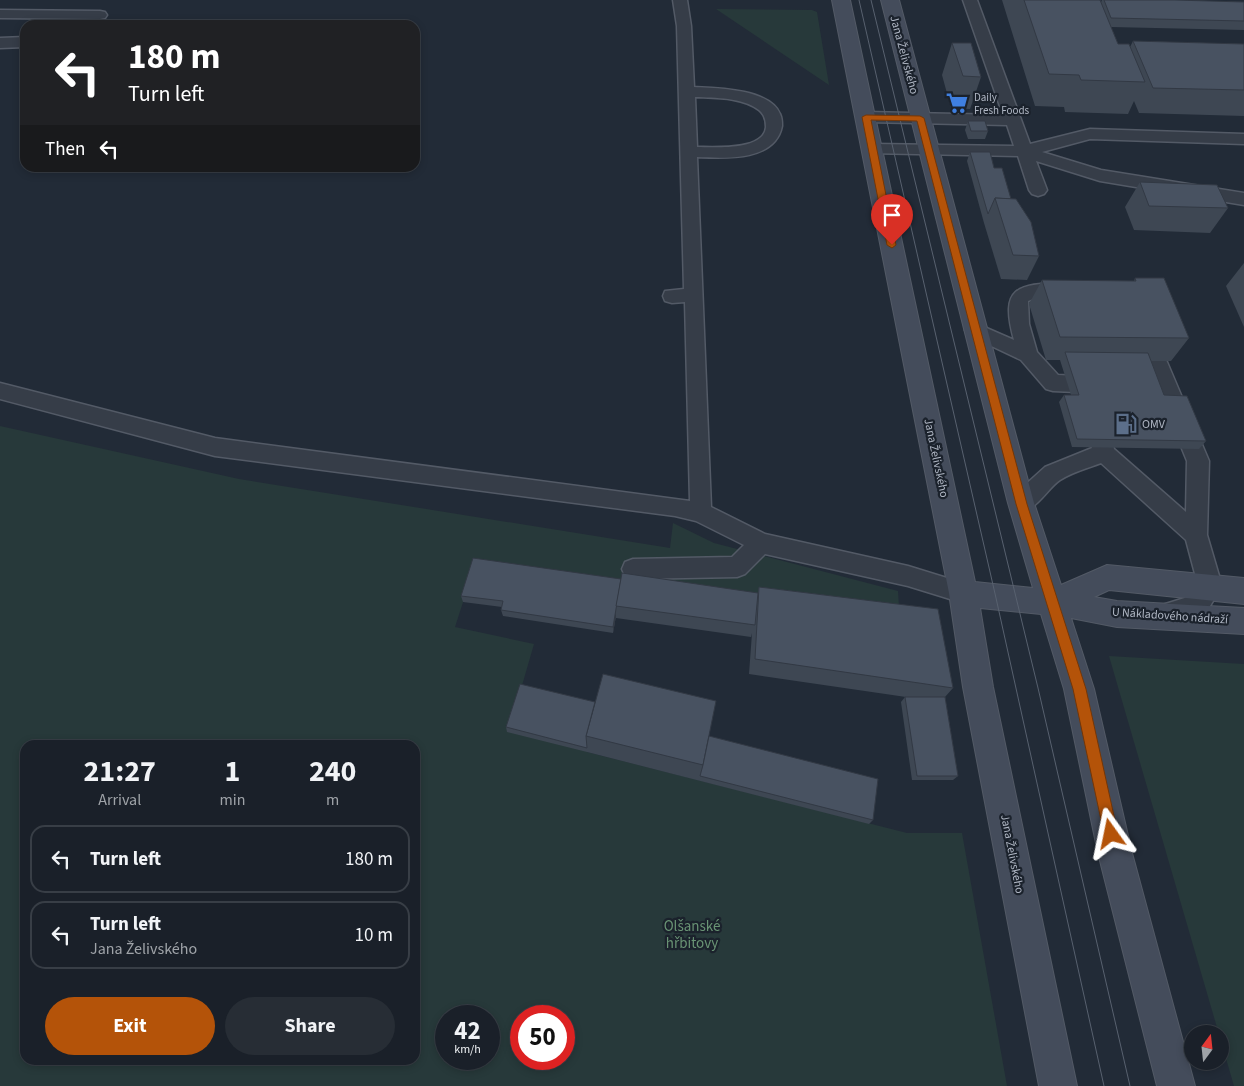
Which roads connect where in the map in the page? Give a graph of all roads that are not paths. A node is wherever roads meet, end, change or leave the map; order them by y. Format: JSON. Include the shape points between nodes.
{"nodes":[{"id":1,"x":680,"y":0,"type":"edge"},
{"id":2,"x":841,"y":0,"type":"edge"},
{"id":3,"x":890,"y":0,"type":"edge"},
{"id":4,"x":970,"y":0,"type":"edge"},
{"id":5,"x":0,"y":14,"type":"edge"},
{"id":6,"x":100,"y":15,"type":"edge"},
{"id":7,"x":20,"y":42,"type":"edge"},
{"id":8,"x":0,"y":43,"type":"edge"},
{"id":9,"x":685,"y":92,"type":"junction"},
{"id":10,"x":866,"y":117,"type":"junction"},
{"id":11,"x":920,"y":118,"type":"junction"},
{"id":12,"x":1012,"y":120,"type":"junction"},
{"id":13,"x":1244,"y":139,"type":"edge"},
{"id":14,"x":872,"y":149,"type":"junction"},
{"id":15,"x":928,"y":150,"type":"junction"},
{"id":16,"x":1024,"y":151,"type":"junction"},
{"id":17,"x":689,"y":152,"type":"junction"},
{"id":18,"x":1038,"y":190,"type":"dead end"},
{"id":19,"x":1244,"y":199,"type":"edge"},
{"id":20,"x":1085,"y":287,"type":"edge"},
{"id":21,"x":694,"y":295,"type":"junction"},
{"id":22,"x":672,"y":296,"type":"dead end"},
{"id":23,"x":975,"y":330,"type":"junction"},
{"id":24,"x":1028,"y":355,"type":"junction"},
{"id":25,"x":1157,"y":362,"type":"edge"},
{"id":26,"x":1089,"y":385,"type":"junction"},
{"id":27,"x":1167,"y":388,"type":"junction"},
{"id":28,"x":0,"y":391,"type":"edge"},
{"id":29,"x":1104,"y":453,"type":"junction"},
{"id":30,"x":1021,"y":504,"type":"junction"},
{"id":31,"x":700,"y":512,"type":"junction"},
{"id":32,"x":1196,"y":535,"type":"junction"},
{"id":33,"x":761,"y":542,"type":"junction"},
{"id":34,"x":633,"y":569,"type":"dead end"},
{"id":35,"x":1210,"y":586,"type":"junction"},
{"id":36,"x":1244,"y":591,"type":"edge"},
{"id":37,"x":963,"y":593,"type":"junction"},
{"id":38,"x":1054,"y":602,"type":"junction"},
{"id":39,"x":1159,"y":617,"type":"junction"},
{"id":40,"x":1244,"y":621,"type":"edge"},
{"id":41,"x":1058,"y":1086,"type":"edge"},
{"id":42,"x":1176,"y":1086,"type":"edge"}],
"edges":[{"from":1,"to":9,"type":"lane","via":[[684,26]]},
{"from":2,"to":10,"type":"main road","name":"Jana Želivského"},
{"from":3,"to":11,"type":"main road","name":"Jana Želivského"},
{"from":4,"to":12,"type":"lane"},
{"from":5,"to":6,"type":"lane"},
{"from":7,"to":8,"type":"lane"},
{"from":9,"to":17,"type":"lane"},
{"from":9,"to":17,"type":"lane","via":[[744,97],[758,103],[774,118],[770,136],[762,144],[732,152]]},
{"from":10,"to":11,"type":"lane"},
{"from":10,"to":14,"type":"main road","name":"Jana Želivského"},
{"from":11,"to":12,"type":"lane"},
{"from":11,"to":15,"type":"main road","name":"Jana Želivského"},
{"from":12,"to":16,"type":"lane"},
{"from":13,"to":16,"type":"lane","via":[[1090,134]]},
{"from":14,"to":15,"type":"lane"},
{"from":14,"to":37,"type":"main road","name":"Jana Želivského"},
{"from":15,"to":16,"type":"lane"},
{"from":15,"to":23,"type":"main road","name":"Jana Želivského"},
{"from":16,"to":18,"type":"lane"},
{"from":16,"to":19,"type":"lane","via":[[1100,175]]},
{"from":17,"to":21,"type":"lane"},
{"from":20,"to":24,"type":"lane","via":[[1023,295],[1017,312]]},
{"from":21,"to":22,"type":"lane"},
{"from":21,"to":31,"type":"lane"},
{"from":23,"to":24,"type":"lane"},
{"from":23,"to":30,"type":"main road","name":"Jana Želivského"},
{"from":24,"to":26,"type":"lane","via":[[1053,383]]},
{"from":25,"to":27,"type":"lane"},
{"from":26,"to":27,"type":"lane"},
{"from":26,"to":29,"type":"lane"},
{"from":27,"to":32,"type":"lane","via":[[1198,461]]},
{"from":28,"to":31,"type":"lane","via":[[215,447]]},
{"from":29,"to":30,"type":"lane","via":[[1053,473]]},
{"from":29,"to":32,"type":"lane"},
{"from":30,"to":38,"type":"main road","name":"Jana Želivského"},
{"from":31,"to":33,"type":"lane"},
{"from":32,"to":35,"type":"lane"},
{"from":33,"to":34,"type":"lane","via":[[737,568]]},
{"from":33,"to":37,"type":"lane","via":[[908,576]]},
{"from":35,"to":36,"type":"main road"},
{"from":35,"to":38,"type":"main road","via":[[1107,577]]},
{"from":35,"to":39,"type":"lane","via":[[1199,604]]},
{"from":37,"to":38,"type":"main road"},
{"from":37,"to":41,"type":"main road","name":"Jana Želivského","via":[[980,697]]},
{"from":38,"to":39,"type":"main road","name":"U Nákladového nádraží","via":[[1116,614]]},
{"from":38,"to":42,"type":"main road","name":"Jana Želivského","via":[[1080,689],[1115,853]]},
{"from":39,"to":40,"type":"main road","name":"U Nákladového nádraží"}]}
